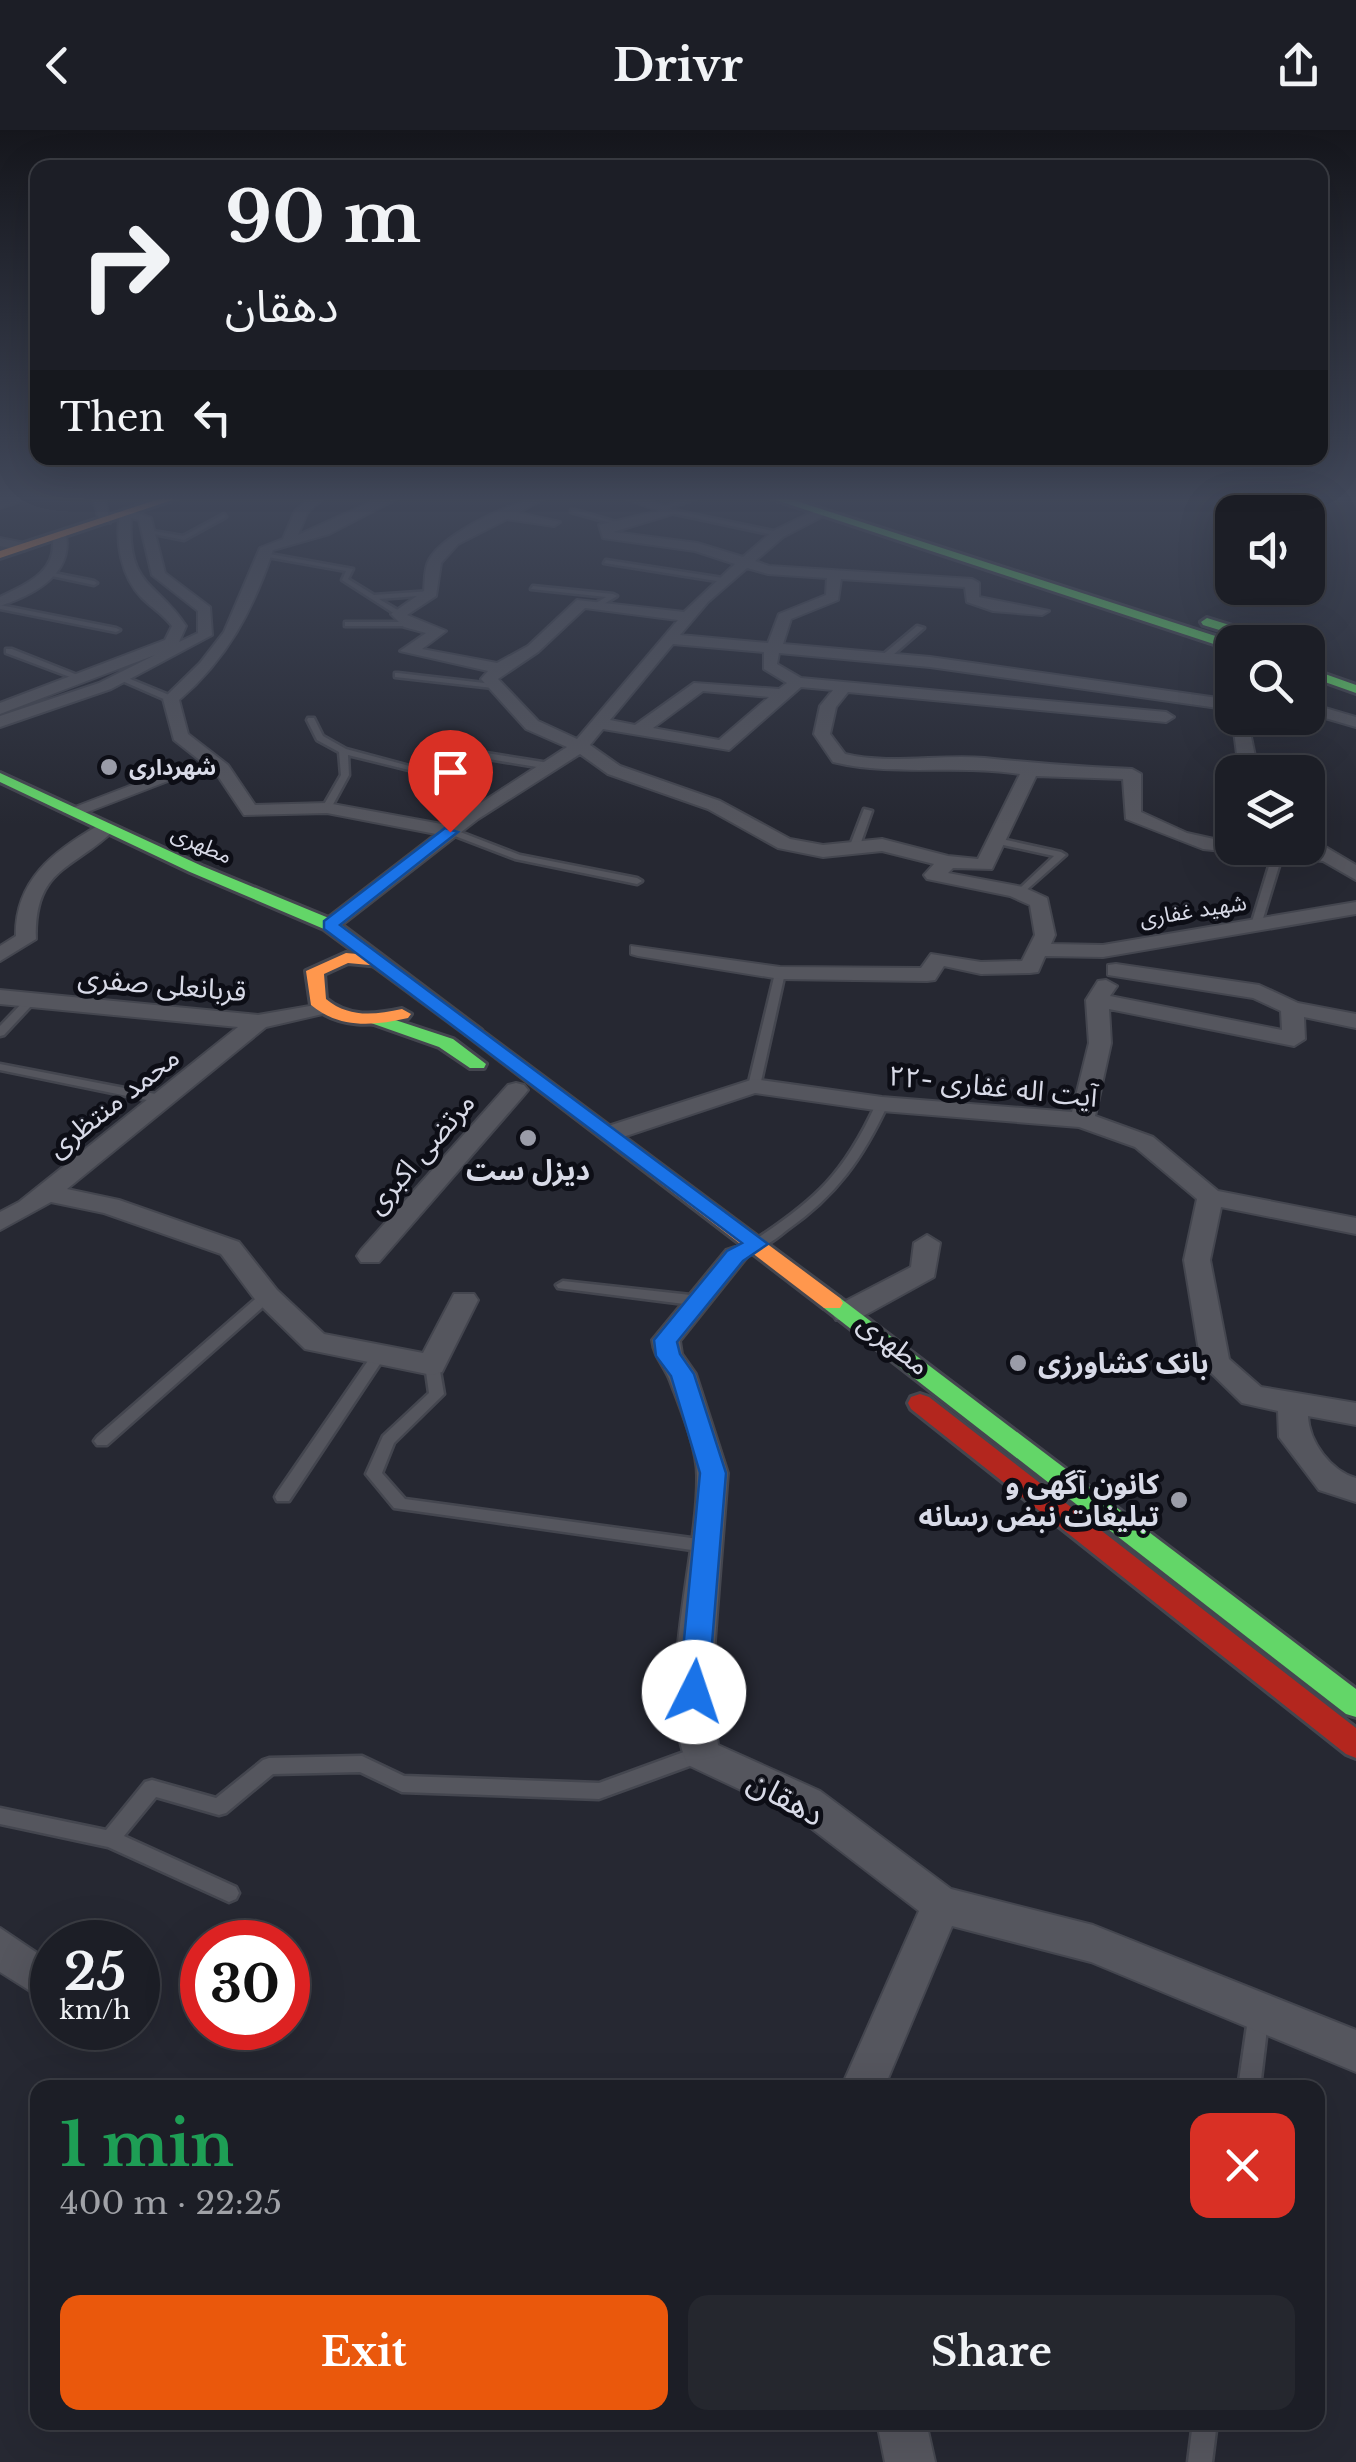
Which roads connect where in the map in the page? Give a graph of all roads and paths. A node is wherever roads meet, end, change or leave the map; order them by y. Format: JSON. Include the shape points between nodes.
{"nodes":[{"id":1,"x":13,"y":607,"type":"edge"},
{"id":2,"x":167,"y":607,"type":"edge"},
{"id":3,"x":201,"y":607,"type":"edge"},
{"id":4,"x":242,"y":607,"type":"edge"},
{"id":5,"x":388,"y":607,"type":"edge"},
{"id":6,"x":416,"y":607,"type":"edge"},
{"id":7,"x":577,"y":607,"type":"edge"},
{"id":8,"x":613,"y":607,"type":"edge"},
{"id":9,"x":698,"y":607,"type":"edge"},
{"id":10,"x":810,"y":607,"type":"edge"},
{"id":11,"x":994,"y":607,"type":"edge"},
{"id":12,"x":1122,"y":607,"type":"edge"},
{"id":13,"x":1153,"y":607,"type":"edge"},
{"id":14,"x":1042,"y":610,"type":"dead end"},
{"id":15,"x":688,"y":617,"type":"junction"},
{"id":16,"x":403,"y":619,"type":"junction"},
{"id":17,"x":348,"y":624,"type":"dead end"},
{"id":18,"x":1215,"y":625,"type":"edge"},
{"id":19,"x":920,"y":628,"type":"dead end"},
{"id":20,"x":116,"y":630,"type":"dead end"},
{"id":21,"x":670,"y":638,"type":"junction"},
{"id":22,"x":1215,"y":640,"type":"edge"},
{"id":23,"x":770,"y":650,"type":"junction"},
{"id":24,"x":9,"y":651,"type":"dead end"},
{"id":25,"x":882,"y":658,"type":"junction"},
{"id":26,"x":1325,"y":660,"type":"edge"},
{"id":27,"x":499,"y":668,"type":"junction"},
{"id":28,"x":1356,"y":670,"type":"edge"},
{"id":29,"x":398,"y":675,"type":"dead end"},
{"id":30,"x":81,"y":678,"type":"junction"},
{"id":31,"x":123,"y":678,"type":"junction"},
{"id":32,"x":1325,"y":678,"type":"edge"},
{"id":33,"x":493,"y":686,"type":"junction"},
{"id":34,"x":790,"y":688,"type":"junction"},
{"id":35,"x":843,"y":688,"type":"junction"},
{"id":36,"x":1356,"y":688,"type":"edge"},
{"id":37,"x":171,"y":700,"type":"junction"},
{"id":38,"x":1215,"y":703,"type":"edge"},
{"id":39,"x":0,"y":710,"type":"edge"},
{"id":40,"x":1325,"y":713,"type":"edge"},
{"id":41,"x":1166,"y":717,"type":"dead end"},
{"id":42,"x":311,"y":720,"type":"dead end"},
{"id":43,"x":0,"y":722,"type":"edge"},
{"id":44,"x":598,"y":722,"type":"junction"},
{"id":45,"x":1356,"y":722,"type":"edge"},
{"id":46,"x":639,"y":730,"type":"junction"},
{"id":47,"x":580,"y":746,"type":"junction"},
{"id":48,"x":436,"y":748,"type":"dead end"},
{"id":49,"x":342,"y":751,"type":"junction"},
{"id":50,"x":549,"y":766,"type":"junction"},
{"id":51,"x":412,"y":768,"type":"dead end"},
{"id":52,"x":1030,"y":771,"type":"junction"},
{"id":53,"x":0,"y":777,"type":"edge"},
{"id":54,"x":159,"y":781,"type":"dead end"},
{"id":55,"x":0,"y":795,"type":"edge"},
{"id":56,"x":327,"y":808,"type":"junction"},
{"id":57,"x":866,"y":811,"type":"dead end"},
{"id":58,"x":71,"y":812,"type":"junction"},
{"id":59,"x":450,"y":832,"type":"junction"},
{"id":60,"x":98,"y":834,"type":"junction"},
{"id":61,"x":997,"y":841,"type":"junction"},
{"id":62,"x":854,"y":848,"type":"junction"},
{"id":63,"x":1215,"y":849,"type":"edge"},
{"id":64,"x":1325,"y":856,"type":"edge"},
{"id":65,"x":948,"y":862,"type":"junction"},
{"id":66,"x":1274,"y":865,"type":"edge"},
{"id":67,"x":1356,"y":874,"type":"edge"},
{"id":68,"x":636,"y":881,"type":"dead end"},
{"id":69,"x":1022,"y":890,"type":"junction"},
{"id":70,"x":1356,"y":908,"type":"edge"},
{"id":71,"x":330,"y":925,"type":"junction"},
{"id":72,"x":1256,"y":925,"type":"junction"},
{"id":73,"x":304,"y":936,"type":"junction"},
{"id":74,"x":638,"y":950,"type":"dead end"},
{"id":75,"x":1038,"y":950,"type":"junction"},
{"id":76,"x":0,"y":955,"type":"edge"},
{"id":77,"x":330,"y":960,"type":"junction"},
{"id":78,"x":380,"y":961,"type":"junction"},
{"id":79,"x":1109,"y":961,"type":"junction"},
{"id":80,"x":780,"y":973,"type":"junction"},
{"id":81,"x":412,"y":988,"type":"junction"},
{"id":82,"x":0,"y":997,"type":"edge"},
{"id":83,"x":1097,"y":1000,"type":"junction"},
{"id":84,"x":28,"y":1003,"type":"junction"},
{"id":85,"x":318,"y":1008,"type":"junction"},
{"id":86,"x":1292,"y":1008,"type":"junction"},
{"id":87,"x":377,"y":1019,"type":"junction"},
{"id":88,"x":1356,"y":1021,"type":"edge"},
{"id":89,"x":258,"y":1022,"type":"junction"},
{"id":90,"x":0,"y":1034,"type":"edge"},
{"id":91,"x":0,"y":1067,"type":"edge"},
{"id":92,"x":754,"y":1086,"type":"junction"},
{"id":93,"x":516,"y":1090,"type":"junction"},
{"id":94,"x":166,"y":1100,"type":"junction"},
{"id":95,"x":882,"y":1104,"type":"junction"},
{"id":96,"x":1082,"y":1120,"type":"junction"},
{"id":97,"x":611,"y":1132,"type":"junction"},
{"id":98,"x":46,"y":1193,"type":"junction"},
{"id":99,"x":1210,"y":1197,"type":"junction"},
{"id":100,"x":0,"y":1222,"type":"edge"},
{"id":101,"x":1356,"y":1226,"type":"edge"},
{"id":102,"x":928,"y":1243,"type":"dead end"},
{"id":103,"x":746,"y":1250,"type":"junction"},
{"id":104,"x":370,"y":1256,"type":"dead end"},
{"id":105,"x":562,"y":1285,"type":"dead end"},
{"id":106,"x":266,"y":1296,"type":"junction"},
{"id":107,"x":464,"y":1300,"type":"dead end"},
{"id":108,"x":700,"y":1301,"type":"junction"},
{"id":109,"x":846,"y":1312,"type":"junction"},
{"id":110,"x":811,"y":1317,"type":"dead end"},
{"id":111,"x":379,"y":1354,"type":"junction"},
{"id":112,"x":432,"y":1365,"type":"junction"},
{"id":113,"x":902,"y":1390,"type":"dead end"},
{"id":114,"x":1292,"y":1404,"type":"junction"},
{"id":115,"x":1356,"y":1414,"type":"edge"},
{"id":116,"x":102,"y":1441,"type":"dead end"},
{"id":117,"x":1356,"y":1490,"type":"edge"},
{"id":118,"x":283,"y":1496,"type":"dead end"},
{"id":119,"x":706,"y":1546,"type":"junction"},
{"id":120,"x":1356,"y":1705,"type":"edge"},
{"id":121,"x":1356,"y":1745,"type":"edge"},
{"id":122,"x":701,"y":1754,"type":"junction"},
{"id":123,"x":0,"y":1816,"type":"edge"},
{"id":124,"x":110,"y":1839,"type":"junction"},
{"id":125,"x":229,"y":1893,"type":"dead end"},
{"id":126,"x":941,"y":1906,"type":"junction"},
{"id":127,"x":0,"y":1947,"type":"edge"},
{"id":128,"x":30,"y":1970,"type":"edge"},
{"id":129,"x":1259,"y":2011,"type":"junction"},
{"id":130,"x":1356,"y":2050,"type":"edge"},
{"id":131,"x":865,"y":2080,"type":"edge"},
{"id":132,"x":1250,"y":2080,"type":"edge"},
{"id":133,"x":904,"y":2430,"type":"edge"},
{"id":134,"x":1204,"y":2430,"type":"edge"},
{"id":135,"x":910,"y":2462,"type":"edge"},
{"id":136,"x":1200,"y":2462,"type":"edge"}],
"edges":[{"from":1,"to":20,"type":"lane"},
{"from":2,"to":30,"type":"street","via":[[179,626],[171,643]]},
{"from":3,"to":31,"type":"street","via":[[206,635]]},
{"from":4,"to":37,"type":"street","via":[[224,650]]},
{"from":5,"to":16,"type":"lane"},
{"from":6,"to":16,"type":"street"},
{"from":7,"to":27,"type":"street","via":[[533,648]]},
{"from":8,"to":15,"type":"street"},
{"from":9,"to":15,"type":"street"},
{"from":10,"to":23,"type":"street","via":[[784,618],[783,636]]},
{"from":11,"to":14,"type":"street"},
{"from":12,"to":22,"type":"main road"},
{"from":13,"to":18,"type":"main road"},
{"from":15,"to":21,"type":"street"},
{"from":16,"to":17,"type":"lane"},
{"from":16,"to":27,"type":"street","via":[[439,631],[408,651]]},
{"from":19,"to":25,"type":"lane"},
{"from":21,"to":23,"type":"street"},
{"from":21,"to":44,"type":"street"},
{"from":23,"to":25,"type":"street"},
{"from":23,"to":34,"type":"street","via":[[768,666]]},
{"from":24,"to":30,"type":"lane"},
{"from":25,"to":38,"type":"street"},
{"from":26,"to":28,"type":"main road"},
{"from":27,"to":33,"type":"street","via":[[489,679]]},
{"from":29,"to":33,"type":"lane"},
{"from":30,"to":39,"type":"street"},
{"from":31,"to":37,"type":"lane"},
{"from":31,"to":43,"type":"street"},
{"from":32,"to":36,"type":"main road"},
{"from":33,"to":47,"type":"street","via":[[532,726]]},
{"from":34,"to":35,"type":"street"},
{"from":34,"to":46,"type":"street","via":[[700,686]]},
{"from":34,"to":46,"type":"street","via":[[723,746]]},
{"from":35,"to":41,"type":"street"},
{"from":35,"to":52,"type":"street","via":[[828,706],[822,734],[840,758],[868,765],[983,763]]},
{"from":37,"to":56,"type":"street","via":[[180,736],[222,769],[250,810]]},
{"from":40,"to":45,"type":"street"},
{"from":42,"to":49,"type":"lane","via":[[320,738]]},
{"from":44,"to":46,"type":"street"},
{"from":44,"to":47,"type":"street"},
{"from":47,"to":50,"type":"street"},
{"from":47,"to":62,"type":"street","via":[[614,770],[714,805],[785,844]]},
{"from":48,"to":50,"type":"lane"},
{"from":49,"to":51,"type":"lane"},
{"from":49,"to":56,"type":"lane","via":[[345,776]]},
{"from":50,"to":59,"type":"street"},
{"from":52,"to":61,"type":"street"},
{"from":52,"to":63,"type":"street","via":[[1132,774],[1132,815],[1175,838]]},
{"from":53,"to":58,"type":"main road","name":"مطهری"},
{"from":54,"to":58,"type":"street"},
{"from":55,"to":60,"type":"main road","name":"مطهری"},
{"from":56,"to":59,"type":"street"},
{"from":57,"to":62,"type":"lane"},
{"from":58,"to":60,"type":"main road","name":"مطهری"},
{"from":59,"to":68,"type":"lane","via":[[518,856]]},
{"from":59,"to":71,"type":"street"},
{"from":60,"to":71,"type":"main road","name":"مطهری"},
{"from":60,"to":73,"type":"main road","name":"مطهری"},
{"from":60,"to":76,"type":"street","via":[[43,879],[28,900],[26,939]]},
{"from":61,"to":65,"type":"street","via":[[985,865]]},
{"from":61,"to":69,"type":"lane","via":[[1061,855]]},
{"from":62,"to":65,"type":"street","via":[[882,846]]},
{"from":64,"to":67,"type":"street"},
{"from":65,"to":69,"type":"street","via":[[934,875],[963,886]]},
{"from":66,"to":72,"type":"lane"},
{"from":69,"to":75,"type":"street","via":[[1040,902],[1045,935]]},
{"from":70,"to":72,"type":"street","name":"شهید غفاری"},
{"from":71,"to":73,"type":"main road","via":[[328,933]]},
{"from":71,"to":78,"type":"main road","name":"مطهری"},
{"from":72,"to":79,"type":"street","name":"شهید غفاری"},
{"from":73,"to":77,"type":"main road","name":"مطهری"},
{"from":74,"to":80,"type":"street"},
{"from":75,"to":79,"type":"street","name":"شهید غفاری"},
{"from":75,"to":80,"type":"street","via":[[1030,967],[980,968],[938,958],[926,976]]},
{"from":77,"to":78,"type":"main road"},
{"from":77,"to":85,"type":"main road","via":[[310,984]]},
{"from":78,"to":81,"type":"main road","name":"مطهری"},
{"from":79,"to":83,"type":"street"},
{"from":79,"to":86,"type":"street","via":[[1259,992]]},
{"from":80,"to":92,"type":"lane"},
{"from":81,"to":87,"type":"main road","via":[[416,1001],[410,1010]]},
{"from":81,"to":97,"type":"main road","name":"مطهری"},
{"from":82,"to":84,"type":"street","name":"قربانعلی صفری"},
{"from":83,"to":86,"type":"street","via":[[1294,1039]]},
{"from":83,"to":96,"type":"street","via":[[1100,1043]]},
{"from":84,"to":89,"type":"street","name":"قربانعلی صفری"},
{"from":84,"to":90,"type":"lane"},
{"from":85,"to":87,"type":"main road","name":"مطهری"},
{"from":85,"to":89,"type":"street","name":"قربانعلی صفری"},
{"from":86,"to":88,"type":"street"},
{"from":87,"to":93,"type":"main road","name":"مطهری","via":[[446,1043]]},
{"from":89,"to":94,"type":"street","name":"محمد منتظری"},
{"from":91,"to":94,"type":"lane"},
{"from":92,"to":95,"type":"street","name":"۲۲- آیت اله غفاری"},
{"from":92,"to":97,"type":"street","name":"۲۲- آیت اله غفاری"},
{"from":93,"to":103,"type":"main road","name":"مطهری"},
{"from":93,"to":104,"type":"street","name":"مرتضی اکبری"},
{"from":94,"to":98,"type":"street","name":"محمد منتظری"},
{"from":95,"to":96,"type":"street","name":"۲۲- آیت اله غفاری"},
{"from":95,"to":103,"type":"lane","via":[[860,1154],[808,1212]]},
{"from":96,"to":99,"type":"street","name":"۲۲- آیت اله غفاری","via":[[1144,1142]]},
{"from":97,"to":103,"type":"main road","name":"مطهری"},
{"from":98,"to":100,"type":"street","name":"محمد منتظری"},
{"from":98,"to":106,"type":"street","via":[[110,1206],[230,1248]]},
{"from":99,"to":101,"type":"street"},
{"from":99,"to":114,"type":"street","via":[[1197,1260],[1215,1364],[1252,1396]]},
{"from":102,"to":109,"type":"street","via":[[924,1270]]},
{"from":103,"to":108,"type":"street"},
{"from":103,"to":109,"type":"main road","name":"مطهری"},
{"from":103,"to":110,"type":"main road","name":"مطهری"},
{"from":105,"to":108,"type":"lane"},
{"from":106,"to":111,"type":"street","via":[[315,1342]]},
{"from":106,"to":116,"type":"lane"},
{"from":107,"to":112,"type":"street"},
{"from":108,"to":119,"type":"street","via":[[666,1340],[713,1473]]},
{"from":109,"to":120,"type":"main road","name":"مطهری"},
{"from":111,"to":112,"type":"street"},
{"from":111,"to":118,"type":"lane"},
{"from":112,"to":119,"type":"lane","via":[[437,1394],[388,1440],[374,1474],[400,1504]]},
{"from":113,"to":121,"type":"main road","name":"مطهری"},
{"from":114,"to":115,"type":"street"},
{"from":114,"to":117,"type":"street","via":[[1294,1438],[1330,1482]]},
{"from":119,"to":122,"type":"street","via":[[694,1692]]},
{"from":122,"to":124,"type":"lane","via":[[599,1790],[402,1784],[362,1764],[269,1766],[218,1807],[152,1788]]},
{"from":122,"to":126,"type":"street","name":"دهقان","via":[[807,1803]]},
{"from":123,"to":124,"type":"lane"},
{"from":124,"to":125,"type":"lane"},
{"from":126,"to":129,"type":"street","name":"دهقان","via":[[1093,1944]]},
{"from":126,"to":131,"type":"street"},
{"from":127,"to":128,"type":"street"},
{"from":129,"to":130,"type":"street","name":"دهقان"},
{"from":129,"to":132,"type":"lane"},
{"from":133,"to":135,"type":"street"},
{"from":134,"to":136,"type":"lane"}]}
